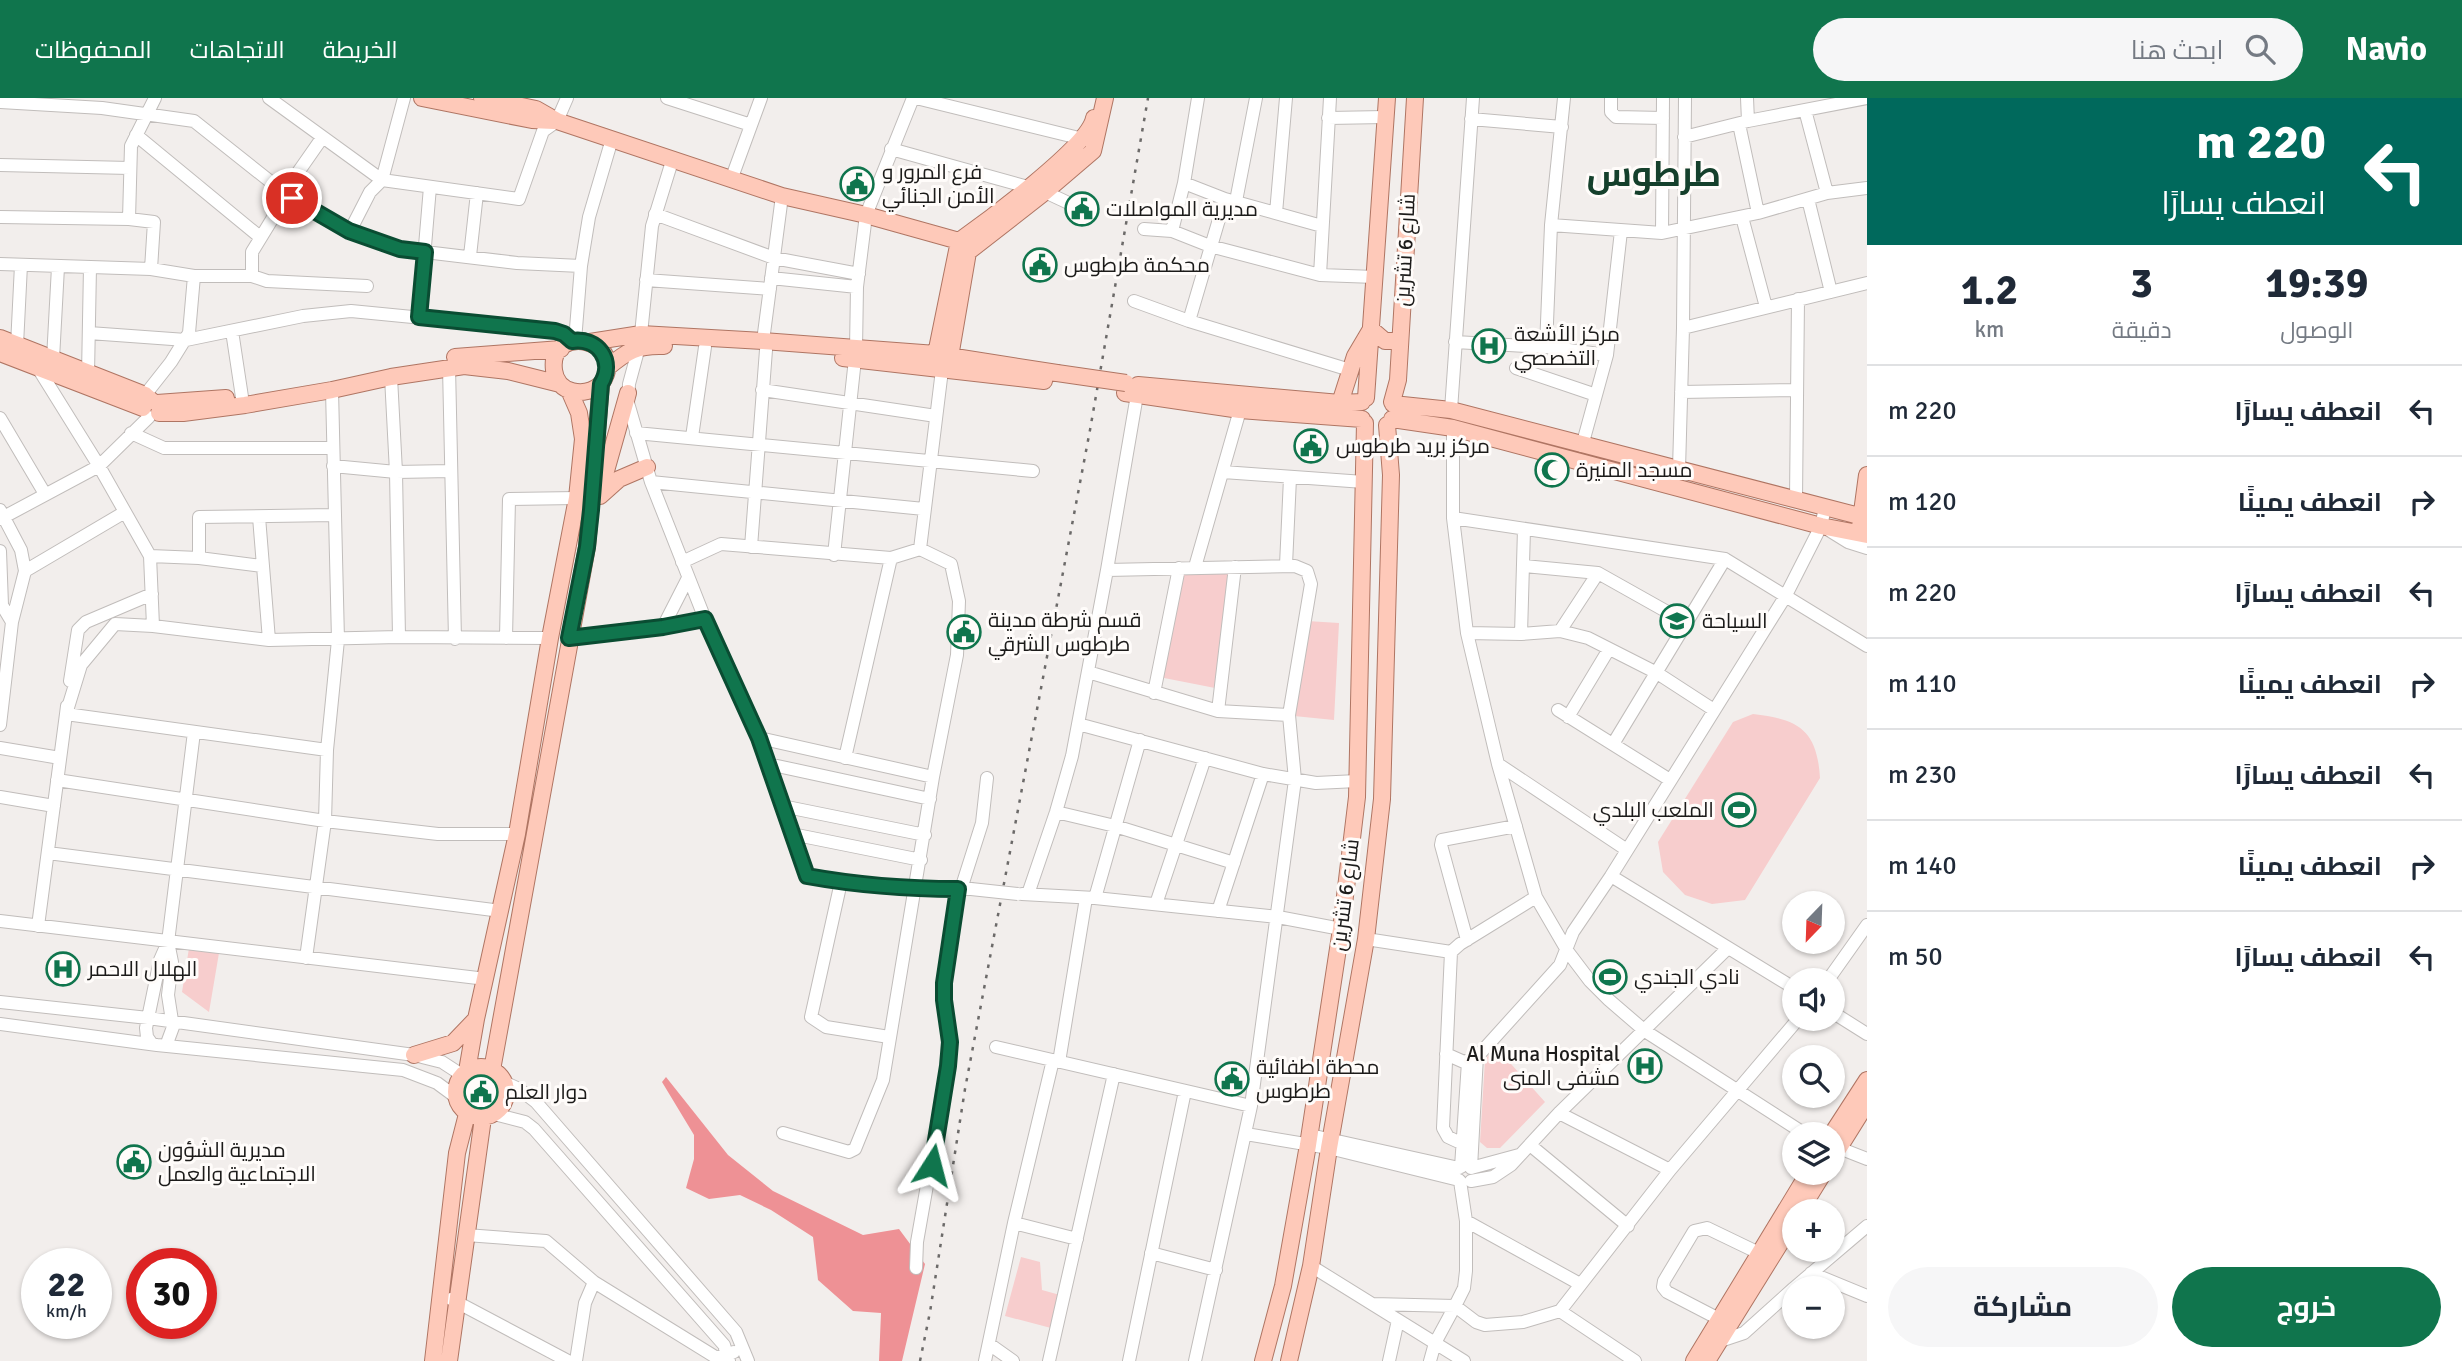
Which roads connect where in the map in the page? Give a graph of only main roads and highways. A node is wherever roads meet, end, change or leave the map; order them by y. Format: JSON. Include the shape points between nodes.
{"nodes":[{"id":1,"x":422,"y":98,"type":"edge"},
{"id":2,"x":482,"y":98,"type":"edge"},
{"id":3,"x":1097,"y":98,"type":"edge"},
{"id":4,"x":1105,"y":98,"type":"edge"},
{"id":5,"x":1387,"y":98,"type":"edge"},
{"id":6,"x":1415,"y":98,"type":"edge"},
{"id":7,"x":1385,"y":117,"type":"junction"},
{"id":8,"x":557,"y":121,"type":"junction"},
{"id":9,"x":1412,"y":134,"type":"junction"},
{"id":10,"x":1088,"y":145,"type":"junction"},
{"id":11,"x":963,"y":246,"type":"junction"},
{"id":12,"x":1371,"y":330,"type":"junction"},
{"id":13,"x":0,"y":338,"type":"edge"},
{"id":14,"x":640,"y":340,"type":"junction"},
{"id":15,"x":1400,"y":341,"type":"junction"},
{"id":16,"x":575,"y":343,"type":"junction"},
{"id":17,"x":765,"y":346,"type":"junction"},
{"id":18,"x":0,"y":353,"type":"edge"},
{"id":19,"x":942,"y":360,"type":"junction"},
{"id":20,"x":604,"y":376,"type":"junction"},
{"id":21,"x":564,"y":387,"type":"junction"},
{"id":22,"x":1129,"y":390,"type":"junction"},
{"id":23,"x":628,"y":393,"type":"road end"},
{"id":24,"x":1364,"y":400,"type":"junction"},
{"id":25,"x":1340,"y":403,"type":"junction"},
{"id":26,"x":150,"y":406,"type":"junction"},
{"id":27,"x":1391,"y":413,"type":"junction"},
{"id":28,"x":1363,"y":421,"type":"junction"},
{"id":29,"x":649,"y":474,"type":"road end"},
{"id":30,"x":1391,"y":475,"type":"junction"},
{"id":31,"x":1867,"y":475,"type":"edge"},
{"id":32,"x":1364,"y":482,"type":"junction"},
{"id":33,"x":595,"y":504,"type":"junction"},
{"id":34,"x":1864,"y":526,"type":"edge"},
{"id":35,"x":568,"y":544,"type":"junction"},
{"id":36,"x":587,"y":547,"type":"junction"},
{"id":37,"x":476,"y":1020,"type":"junction"},
{"id":38,"x":414,"y":1055,"type":"road end"},
{"id":39,"x":465,"y":1073,"type":"junction"},
{"id":40,"x":498,"y":1076,"type":"junction"},
{"id":41,"x":1867,"y":1080,"type":"edge"},
{"id":42,"x":1867,"y":1102,"type":"edge"},
{"id":43,"x":482,"y":1115,"type":"junction"},
{"id":44,"x":1845,"y":1125,"type":"edge"},
{"id":45,"x":1845,"y":1132,"type":"edge"},
{"id":46,"x":1801,"y":1185,"type":"edge"},
{"id":47,"x":1782,"y":1240,"type":"edge"},
{"id":48,"x":433,"y":1361,"type":"edge"},
{"id":49,"x":449,"y":1361,"type":"edge"},
{"id":50,"x":1263,"y":1361,"type":"edge"},
{"id":51,"x":1289,"y":1361,"type":"edge"},
{"id":52,"x":1694,"y":1361,"type":"edge"},
{"id":53,"x":1707,"y":1361,"type":"edge"}],
"edges":[{"from":1,"to":8,"type":"main road"},
{"from":2,"to":8,"type":"main road","via":[[536,109]]},
{"from":3,"to":10,"type":"main road"},
{"from":4,"to":10,"type":"main road"},
{"from":5,"to":7,"type":"main road","name":"شارع 6 تشرين"},
{"from":6,"to":9,"type":"main road","name":"شارع 6 تشرين"},
{"from":7,"to":9,"type":"main road","via":[[1401,121]]},
{"from":7,"to":12,"type":"main road","name":"شارع 6 تشرين"},
{"from":8,"to":11,"type":"main road","via":[[782,196],[866,215]]},
{"from":9,"to":15,"type":"main road","name":"شارع 6 تشرين"},
{"from":10,"to":11,"type":"main road","via":[[1028,187]]},
{"from":10,"to":11,"type":"main road","via":[[1045,192]]},
{"from":11,"to":19,"type":"main road"},
{"from":12,"to":15,"type":"main road","via":[[1385,341]]},
{"from":12,"to":24,"type":"main road","name":"شارع 6 تشرين"},
{"from":12,"to":25,"type":"main road","via":[[1350,370]]},
{"from":13,"to":26,"type":"main road","via":[[88,373]]},
{"from":14,"to":16,"type":"main road"},
{"from":14,"to":17,"type":"main road"},
{"from":14,"to":17,"type":"main road","via":[[705,347]]},
{"from":14,"to":20,"type":"main road"},
{"from":15,"to":27,"type":"main road","name":"شارع 6 تشرين"},
{"from":16,"to":20,"type":"main road","via":[[603,352]]},
{"from":16,"to":21,"type":"main road","via":[[554,362],[556,377]]},
{"from":16,"to":26,"type":"main road","via":[[453,357],[242,397]]},
{"from":17,"to":19,"type":"main road"},
{"from":18,"to":26,"type":"main road"},
{"from":19,"to":22,"type":"main road"},
{"from":20,"to":21,"type":"main road","via":[[582,393]]},
{"from":20,"to":33,"type":"main road"},
{"from":21,"to":26,"type":"main road","via":[[493,368],[449,367],[205,411],[169,415]]},
{"from":21,"to":35,"type":"main road","via":[[579,413],[583,439]]},
{"from":22,"to":25,"type":"main road"},
{"from":22,"to":28,"type":"main road","via":[[1240,410]]},
{"from":23,"to":33,"type":"main road"},
{"from":24,"to":25,"type":"main road"},
{"from":24,"to":27,"type":"main road","via":[[1380,394]]},
{"from":24,"to":28,"type":"main road"},
{"from":27,"to":28,"type":"main road","via":[[1376,428]]},
{"from":27,"to":30,"type":"main road","name":"شارع 6 تشرين"},
{"from":27,"to":34,"type":"main road","via":[[1821,526]]},
{"from":27,"to":34,"type":"main road","via":[[1451,410],[1796,499]]},
{"from":28,"to":32,"type":"main road","name":"شارع 6 تشرين"},
{"from":29,"to":33,"type":"main road","via":[[619,479]]},
{"from":30,"to":32,"type":"main road"},
{"from":30,"to":51,"type":"main road","name":"شارع 6 تشرين","via":[[1382,799],[1366,939],[1311,1266]]},
{"from":31,"to":34,"type":"main road"},
{"from":32,"to":50,"type":"main road","name":"شارع 6 تشرين","via":[[1357,781],[1341,929],[1283,1286]]},
{"from":33,"to":36,"type":"main road"},
{"from":35,"to":36,"type":"main road"},
{"from":35,"to":37,"type":"main road","via":[[517,834]]},
{"from":36,"to":40,"type":"main road"},
{"from":37,"to":38,"type":"main road","via":[[453,1043]]},
{"from":37,"to":39,"type":"main road"},
{"from":39,"to":40,"type":"main road","via":[[480,1067]]},
{"from":39,"to":43,"type":"main road","via":[[457,1082],[456,1097],[462,1109]]},
{"from":40,"to":43,"type":"main road","via":[[506,1089],[503,1103]]},
{"from":41,"to":44,"type":"main road"},
{"from":42,"to":45,"type":"main road"},
{"from":43,"to":48,"type":"main road","via":[[457,1153]]},
{"from":43,"to":49,"type":"main road"},
{"from":46,"to":52,"type":"main road"},
{"from":47,"to":53,"type":"main road"}]}
